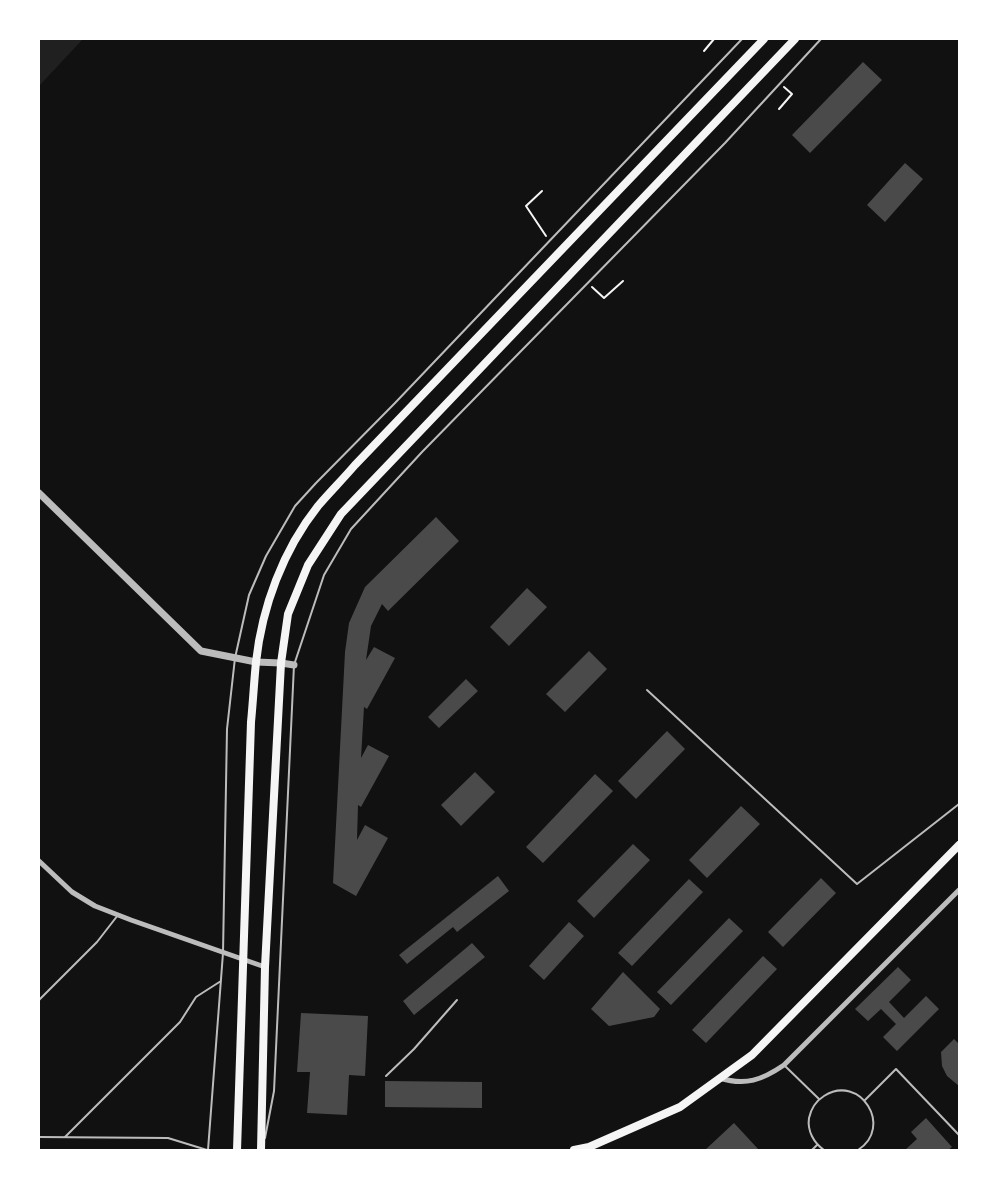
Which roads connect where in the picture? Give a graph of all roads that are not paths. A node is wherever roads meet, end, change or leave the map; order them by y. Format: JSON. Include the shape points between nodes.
{"nodes":[{"id":1,"x":742,"y":39,"type":"edge"},
{"id":2,"x":765,"y":39,"type":"edge"},
{"id":3,"x":795,"y":39,"type":"edge"},
{"id":4,"x":821,"y":39,"type":"edge"},
{"id":5,"x":39,"y":493,"type":"edge"},
{"id":6,"x":235,"y":658,"type":"junction"},
{"id":7,"x":256,"y":662,"type":"junction"},
{"id":8,"x":281,"y":663,"type":"junction"},
{"id":9,"x":294,"y":665,"type":"junction"},
{"id":10,"x":647,"y":690,"type":"dead end"},
{"id":11,"x":959,"y":804,"type":"edge"},
{"id":12,"x":959,"y":845,"type":"edge"},
{"id":13,"x":39,"y":861,"type":"edge"},
{"id":14,"x":959,"y":890,"type":"edge"},
{"id":15,"x":118,"y":915,"type":"junction"},
{"id":16,"x":223,"y":952,"type":"junction"},
{"id":17,"x":243,"y":959,"type":"junction"},
{"id":18,"x":265,"y":967,"type":"junction"},
{"id":19,"x":221,"y":981,"type":"junction"},
{"id":20,"x":39,"y":1000,"type":"edge"},
{"id":21,"x":457,"y":1000,"type":"dead end"},
{"id":22,"x":784,"y":1065,"type":"junction"},
{"id":23,"x":386,"y":1076,"type":"dead end"},
{"id":24,"x":720,"y":1078,"type":"junction"},
{"id":25,"x":819,"y":1099,"type":"junction"},
{"id":26,"x":865,"y":1100,"type":"junction"},
{"id":27,"x":959,"y":1135,"type":"edge"},
{"id":28,"x":39,"y":1137,"type":"edge"},
{"id":29,"x":65,"y":1137,"type":"junction"},
{"id":30,"x":817,"y":1145,"type":"junction"},
{"id":31,"x":208,"y":1150,"type":"edge"},
{"id":32,"x":237,"y":1150,"type":"edge"},
{"id":33,"x":262,"y":1150,"type":"edge"},
{"id":34,"x":573,"y":1150,"type":"edge"},
{"id":35,"x":812,"y":1150,"type":"edge"},
{"id":36,"x":824,"y":1150,"type":"edge"},
{"id":37,"x":858,"y":1150,"type":"edge"}],
"edges":[{"from":1,"to":6,"type":"lane","via":[[295,507],[266,556],[249,595]]},
{"from":2,"to":7,"type":"main road","via":[[317,508],[275,581]]},
{"from":3,"to":8,"type":"main road","via":[[341,514],[308,565],[296,594],[288,614]]},
{"from":4,"to":9,"type":"lane","via":[[351,529],[324,575]]},
{"from":5,"to":6,"type":"street","via":[[201,651]]},
{"from":6,"to":7,"type":"street"},
{"from":6,"to":16,"type":"lane","via":[[227,729]]},
{"from":7,"to":8,"type":"street"},
{"from":7,"to":17,"type":"main road"},
{"from":8,"to":9,"type":"street"},
{"from":8,"to":18,"type":"main road"},
{"from":9,"to":33,"type":"lane","via":[[274,1091]]},
{"from":10,"to":11,"type":"lane","via":[[857,884]]},
{"from":12,"to":24,"type":"main road","via":[[752,1054]]},
{"from":13,"to":15,"type":"street","via":[[72,892]]},
{"from":14,"to":22,"type":"street"},
{"from":15,"to":16,"type":"street"},
{"from":15,"to":20,"type":"lane"},
{"from":16,"to":17,"type":"street"},
{"from":16,"to":19,"type":"lane"},
{"from":17,"to":18,"type":"street"},
{"from":17,"to":32,"type":"main road"},
{"from":18,"to":33,"type":"main road"},
{"from":19,"to":29,"type":"lane","via":[[196,997],[180,1022]]},
{"from":19,"to":31,"type":"lane"},
{"from":21,"to":23,"type":"lane"},
{"from":22,"to":24,"type":"street","via":[[750,1081]]},
{"from":22,"to":25,"type":"lane"},
{"from":24,"to":34,"type":"main road","via":[[680,1107],[589,1147]]},
{"from":25,"to":26,"type":"lane","via":[[842,1090]]},
{"from":25,"to":30,"type":"lane","via":[[809,1122]]},
{"from":26,"to":27,"type":"lane","via":[[896,1069]]},
{"from":26,"to":37,"type":"lane","via":[[874,1124],[871,1136]]},
{"from":28,"to":29,"type":"lane"},
{"from":29,"to":31,"type":"lane","via":[[168,1138]]},
{"from":30,"to":35,"type":"lane"},
{"from":30,"to":36,"type":"lane"}]}
